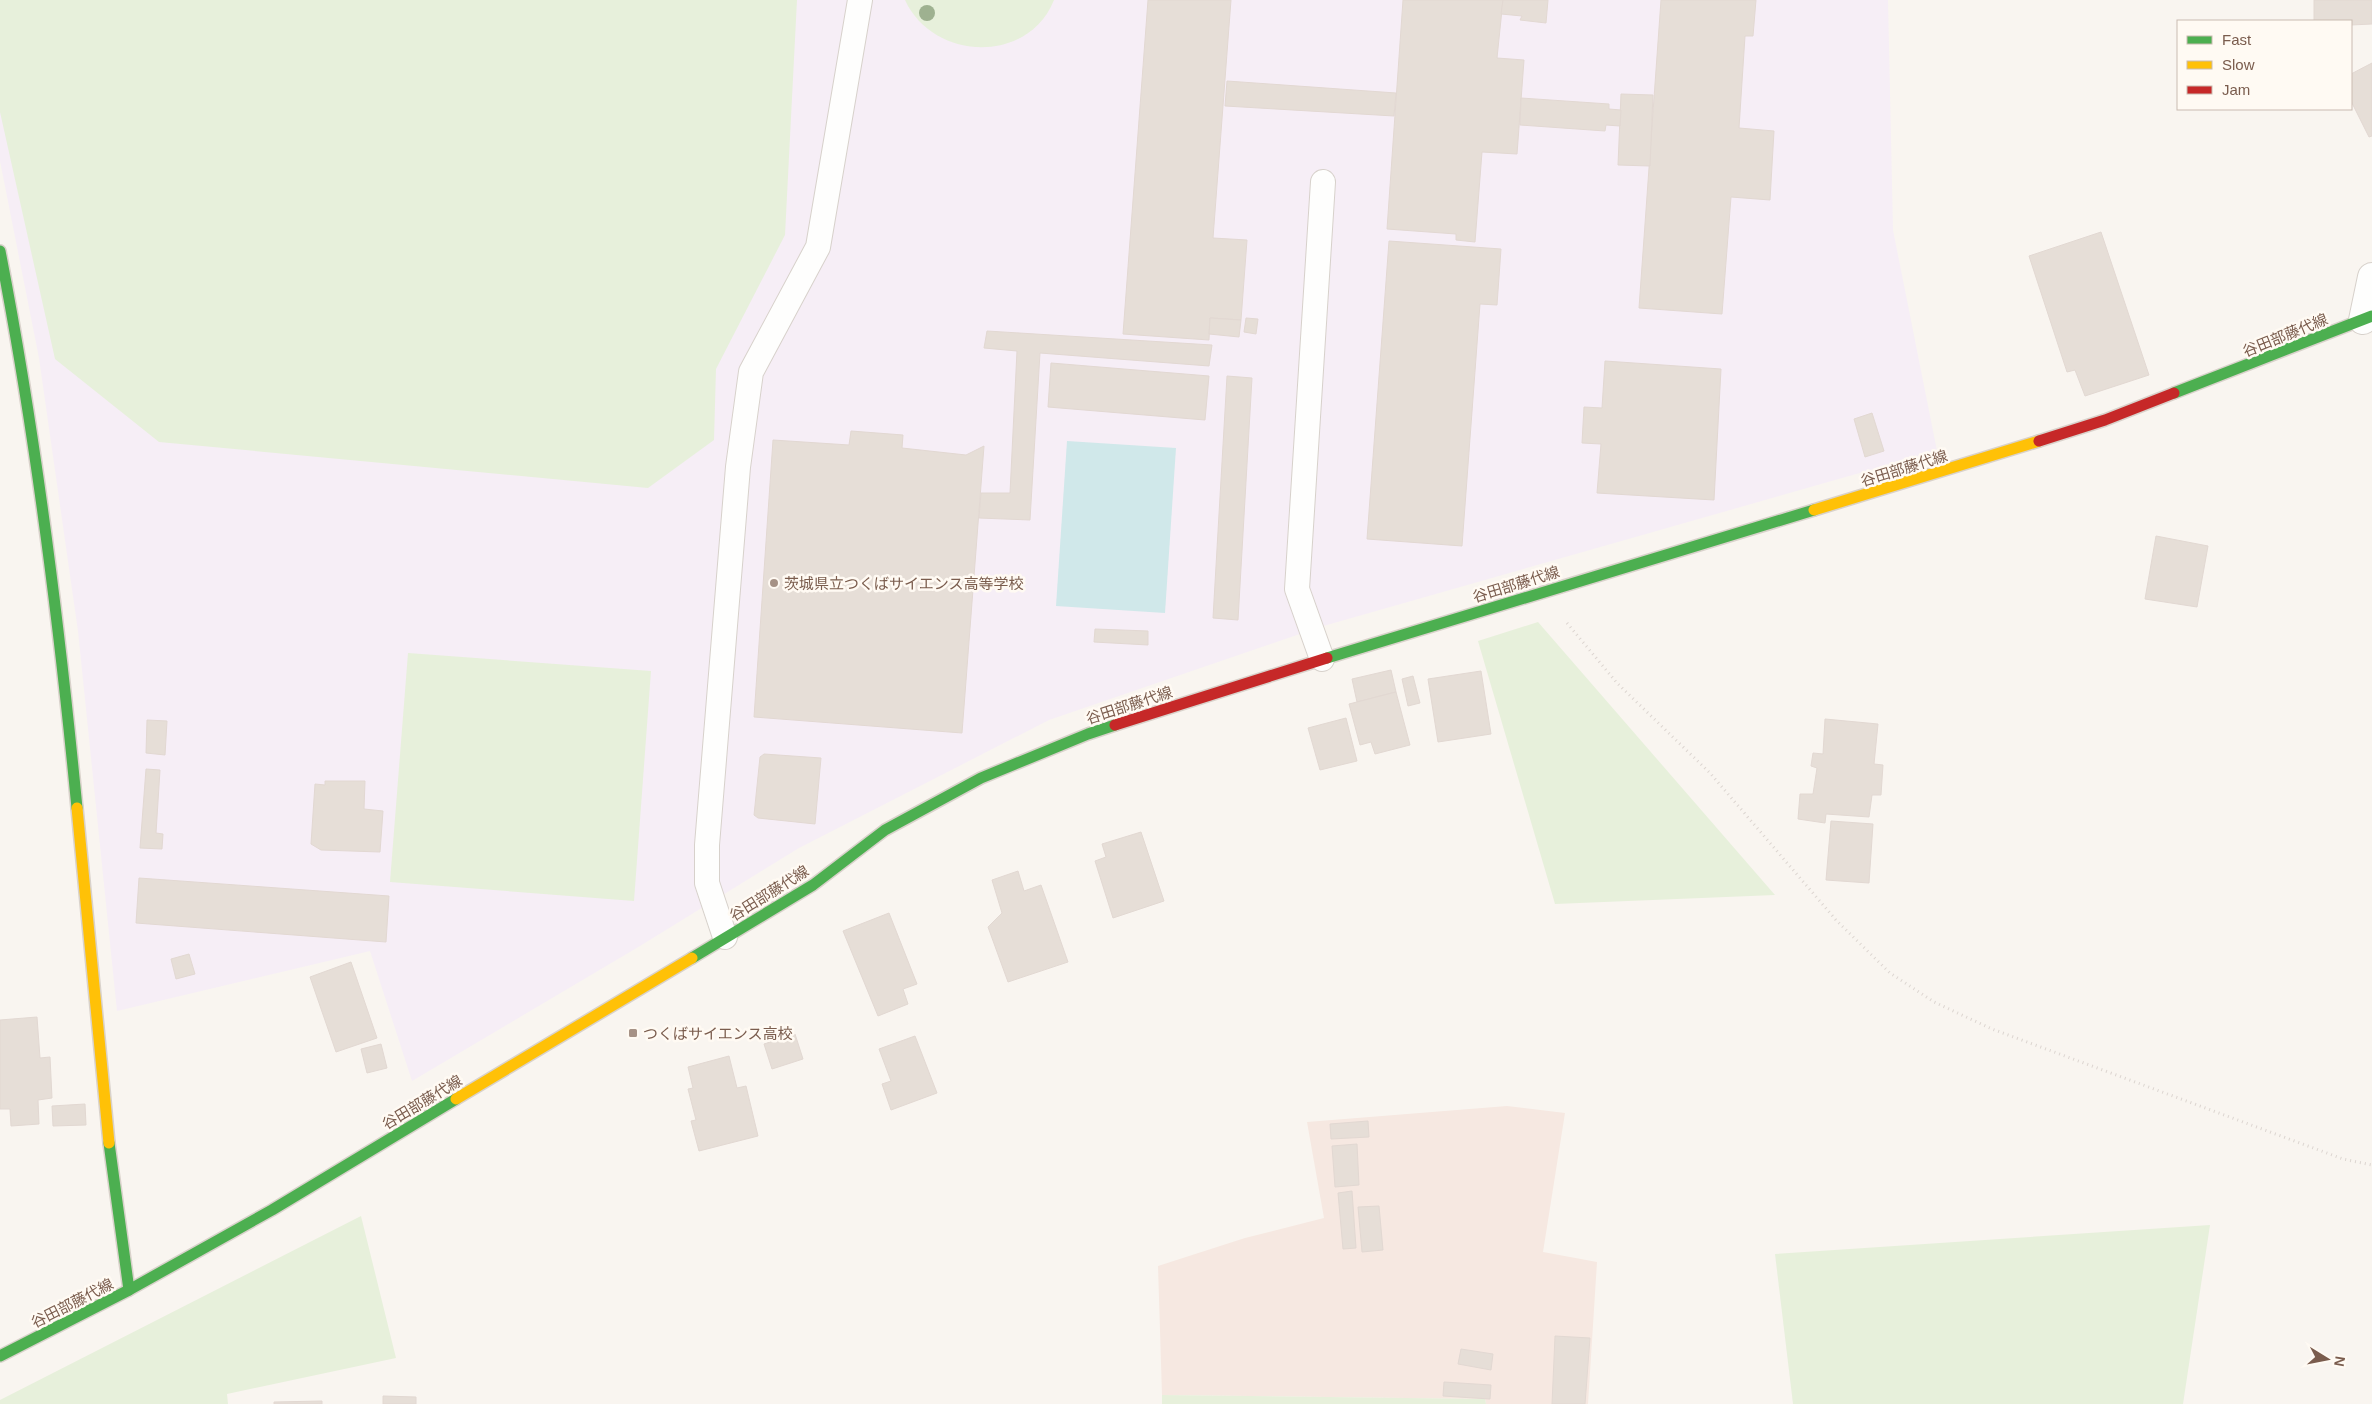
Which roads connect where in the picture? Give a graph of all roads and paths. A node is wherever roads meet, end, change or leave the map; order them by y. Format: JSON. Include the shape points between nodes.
{"nodes":[{"id":1,"x":860,"y":0,"type":"edge"},
{"id":2,"x":1323,"y":182,"type":"dead end"},
{"id":3,"x":0,"y":251,"type":"edge"},
{"id":4,"x":2372,"y":277,"type":"edge"},
{"id":5,"x":2368,"y":318,"type":"edge"},
{"id":6,"x":1541,"y":592,"type":"junction"},
{"id":7,"x":1322,"y":659,"type":"junction"},
{"id":8,"x":725,"y":937,"type":"junction"},
{"id":9,"x":2372,"y":1165,"type":"edge"},
{"id":10,"x":129,"y":1290,"type":"junction"},
{"id":11,"x":0,"y":1356,"type":"edge"}],
"edges":[{"from":1,"to":8,"type":"lane","via":[[818,248],[751,372],[738,466],[707,845],[707,883]]},
{"from":2,"to":7,"type":"lane","via":[[1297,589]]},
{"from":3,"to":10,"type":"main road","via":[[22,364],[66,696],[109,1143]]},
{"from":4,"to":5,"type":"street"},
{"from":5,"to":6,"type":"main road","name":"谷田部藤代線","via":[[2105,420]]},
{"from":6,"to":7,"type":"main road","name":"谷田部藤代線"},
{"from":6,"to":9,"type":"path","via":[[1617,683],[1710,773],[1836,920],[1890,973],[1934,1002],[1992,1030],[2343,1159]]},
{"from":7,"to":8,"type":"main road","name":"谷田部藤代線","via":[[1088,734],[981,778],[885,830],[812,884]]},
{"from":8,"to":10,"type":"main road","name":"谷田部藤代線","via":[[272,1210]]},
{"from":10,"to":11,"type":"main road","name":"谷田部藤代線"}]}
